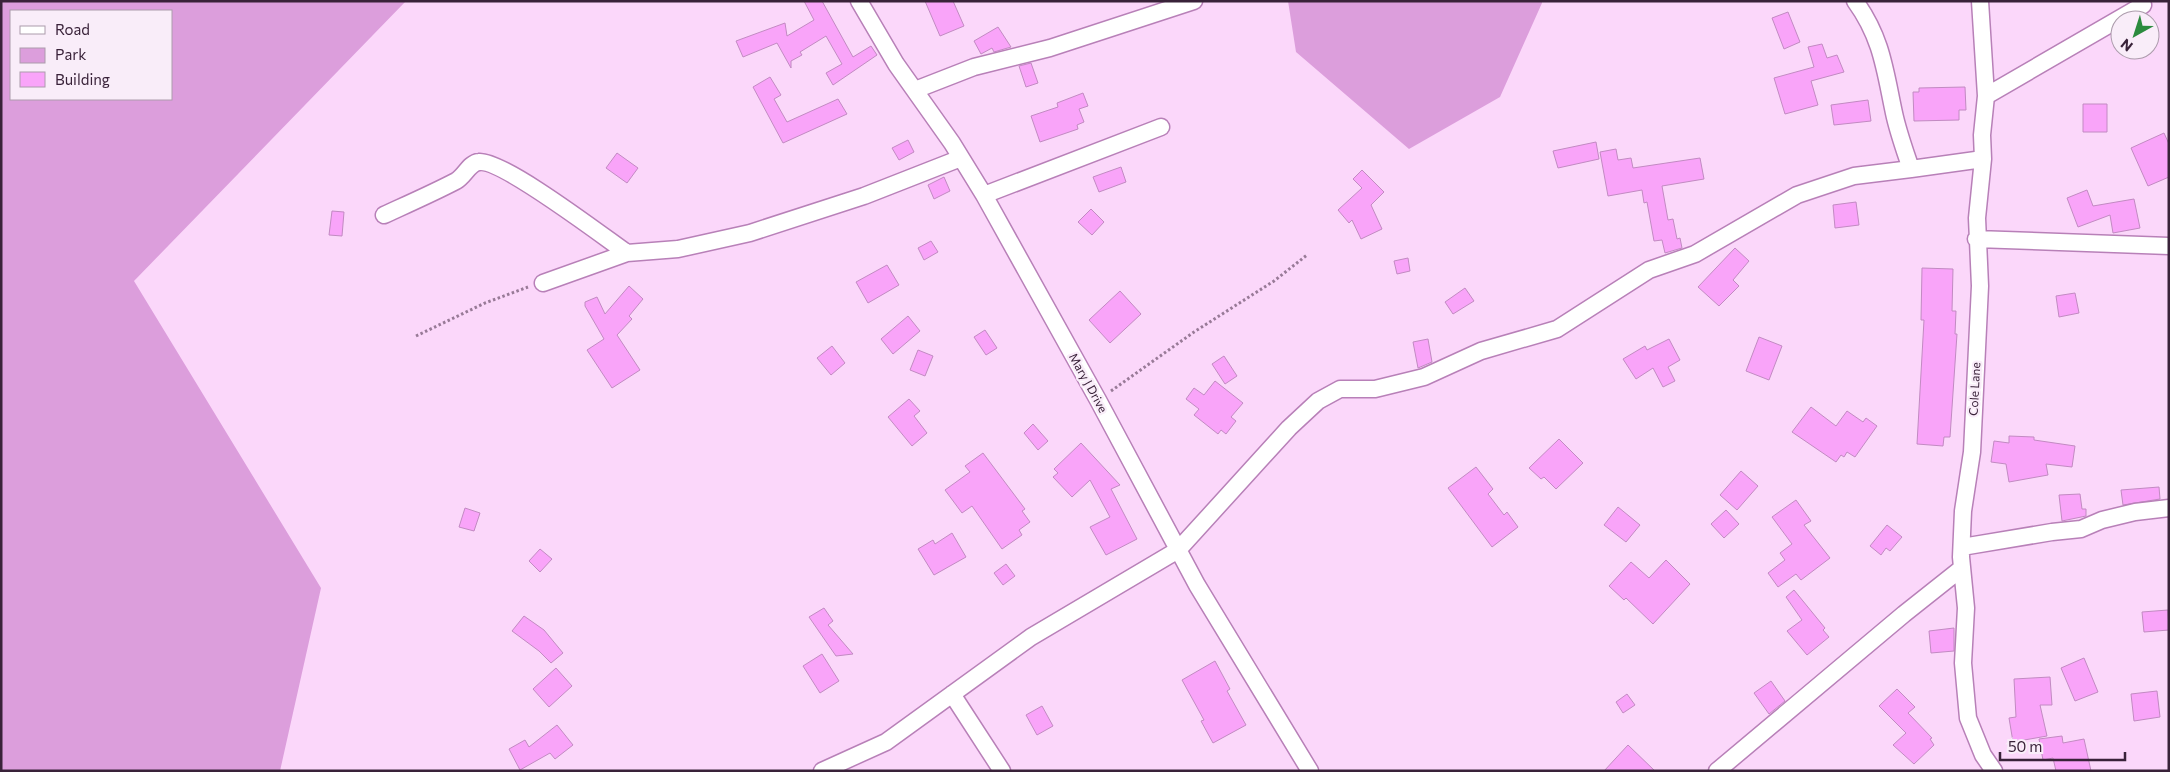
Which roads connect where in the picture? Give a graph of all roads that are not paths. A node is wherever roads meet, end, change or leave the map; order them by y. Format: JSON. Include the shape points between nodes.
{"nodes":[{"id":1,"x":859,"y":1,"type":"edge"},
{"id":2,"x":1194,"y":1,"type":"edge"},
{"id":3,"x":1855,"y":1,"type":"edge"},
{"id":4,"x":1980,"y":1,"type":"edge"},
{"id":5,"x":2143,"y":5,"type":"dead end"},
{"id":6,"x":915,"y":90,"type":"junction"},
{"id":7,"x":1986,"y":96,"type":"junction"},
{"id":8,"x":1161,"y":127,"type":"dead end"},
{"id":9,"x":961,"y":158,"type":"junction"},
{"id":10,"x":1983,"y":158,"type":"junction"},
{"id":11,"x":1911,"y":169,"type":"junction"},
{"id":12,"x":984,"y":195,"type":"junction"},
{"id":13,"x":384,"y":215,"type":"dead end"},
{"id":14,"x":1976,"y":239,"type":"junction"},
{"id":15,"x":2169,"y":246,"type":"edge"},
{"id":16,"x":627,"y":253,"type":"junction"},
{"id":17,"x":543,"y":283,"type":"road end"},
{"id":18,"x":2169,"y":508,"type":"edge"},
{"id":19,"x":1962,"y":547,"type":"junction"},
{"id":20,"x":1178,"y":550,"type":"junction"},
{"id":21,"x":1962,"y":568,"type":"junction"},
{"id":22,"x":952,"y":694,"type":"junction"},
{"id":23,"x":822,"y":771,"type":"edge"},
{"id":24,"x":1002,"y":771,"type":"edge"},
{"id":25,"x":1310,"y":771,"type":"edge"},
{"id":26,"x":1717,"y":771,"type":"edge"},
{"id":27,"x":1994,"y":771,"type":"edge"}],
"edges":[{"from":1,"to":6,"type":"street","name":"Mary J Drive"},
{"from":2,"to":6,"type":"street","via":[[1050,48],[974,66]]},
{"from":3,"to":11,"type":"street","via":[[1883,54],[1894,115]]},
{"from":4,"to":7,"type":"street","name":"Cole Lane"},
{"from":5,"to":7,"type":"street"},
{"from":6,"to":9,"type":"street","name":"Mary J Drive"},
{"from":7,"to":10,"type":"street","name":"Cole Lane"},
{"from":8,"to":12,"type":"street"},
{"from":9,"to":12,"type":"street","name":"Mary J Drive"},
{"from":9,"to":16,"type":"street","via":[[864,196],[750,233],[678,249]]},
{"from":10,"to":11,"type":"street"},
{"from":10,"to":14,"type":"street","name":"Cole Lane"},
{"from":11,"to":20,"type":"street","via":[[1854,176],[1797,195],[1695,254],[1649,270],[1557,329],[1481,351],[1424,377],[1376,389],[1340,389],[1318,401],[1289,428]]},
{"from":12,"to":20,"type":"street","name":"Mary J Drive"},
{"from":13,"to":16,"type":"street","via":[[458,180],[473,164],[481,162],[504,170],[527,184]]},
{"from":14,"to":15,"type":"street"},
{"from":14,"to":19,"type":"street","name":"Cole Lane","via":[[1980,286],[1972,452]]},
{"from":16,"to":17,"type":"street"},
{"from":18,"to":19,"type":"street","via":[[2134,512],[2081,529]]},
{"from":19,"to":21,"type":"street","name":"Cole Lane"},
{"from":20,"to":22,"type":"street","via":[[1031,637]]},
{"from":20,"to":25,"type":"street","name":"Mary J Drive"},
{"from":21,"to":26,"type":"street"},
{"from":21,"to":27,"type":"street","name":"Cole Lane","via":[[1966,608],[1963,663],[1968,718],[1983,755]]},
{"from":22,"to":23,"type":"street","via":[[886,742]]},
{"from":22,"to":24,"type":"street"}]}
